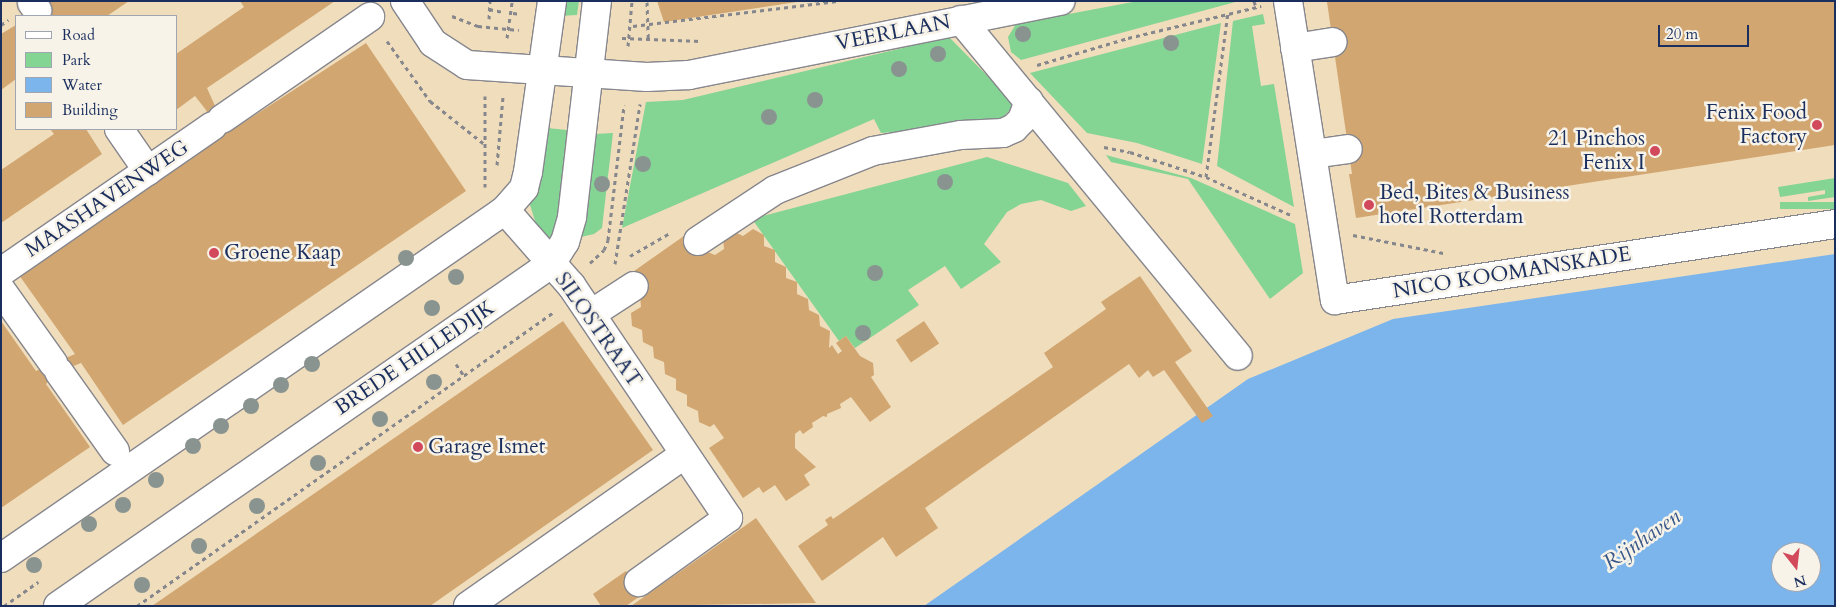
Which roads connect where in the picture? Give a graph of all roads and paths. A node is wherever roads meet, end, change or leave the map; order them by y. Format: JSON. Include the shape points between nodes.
{"nodes":[{"id":1,"x":405,"y":1,"type":"edge"},
{"id":2,"x":490,"y":1,"type":"edge"},
{"id":3,"x":512,"y":1,"type":"edge"},
{"id":4,"x":552,"y":1,"type":"edge"},
{"id":5,"x":597,"y":1,"type":"edge"},
{"id":6,"x":632,"y":1,"type":"edge"},
{"id":7,"x":647,"y":1,"type":"edge"},
{"id":8,"x":836,"y":1,"type":"edge"},
{"id":9,"x":1061,"y":1,"type":"edge"},
{"id":10,"x":1254,"y":1,"type":"edge"},
{"id":11,"x":1288,"y":1,"type":"edge"},
{"id":12,"x":1256,"y":7,"type":"junction"},
{"id":13,"x":489,"y":10,"type":"junction"},
{"id":14,"x":447,"y":11,"type":"dead end"},
{"id":15,"x":503,"y":12,"type":"dead end"},
{"id":16,"x":1228,"y":13,"type":"junction"},
{"id":17,"x":370,"y":17,"type":"joint"},
{"id":18,"x":489,"y":19,"type":"dead end"},
{"id":19,"x":961,"y":20,"type":"junction"},
{"id":20,"x":633,"y":26,"type":"dead end"},
{"id":21,"x":648,"y":26,"type":"junction"},
{"id":22,"x":508,"y":28,"type":"junction"},
{"id":23,"x":528,"y":30,"type":"dead end"},
{"id":24,"x":591,"y":36,"type":"junction"},
{"id":25,"x":507,"y":38,"type":"dead end"},
{"id":26,"x":629,"y":38,"type":"junction"},
{"id":27,"x":648,"y":39,"type":"junction"},
{"id":28,"x":1333,"y":42,"type":"dead end"},
{"id":29,"x":1295,"y":48,"type":"junction"},
{"id":30,"x":627,"y":57,"type":"dead end"},
{"id":31,"x":725,"y":67,"type":"junction"},
{"id":32,"x":542,"y":70,"type":"junction"},
{"id":33,"x":586,"y":73,"type":"junction"},
{"id":34,"x":1008,"y":75,"type":"junction"},
{"id":35,"x":503,"y":98,"type":"dead end"},
{"id":36,"x":1029,"y":101,"type":"junction"},
{"id":37,"x":120,"y":130,"type":"edge"},
{"id":38,"x":1064,"y":142,"type":"junction"},
{"id":39,"x":484,"y":143,"type":"dead end"},
{"id":40,"x":1348,"y":149,"type":"dead end"},
{"id":41,"x":1313,"y":154,"type":"junction"},
{"id":42,"x":496,"y":170,"type":"dead end"},
{"id":43,"x":148,"y":171,"type":"junction"},
{"id":44,"x":1206,"y":177,"type":"junction"},
{"id":45,"x":505,"y":210,"type":"junction"},
{"id":46,"x":1835,"y":224,"type":"edge"},
{"id":47,"x":1324,"y":230,"type":"junction"},
{"id":48,"x":672,"y":232,"type":"dead end"},
{"id":49,"x":698,"y":241,"type":"dead end"},
{"id":50,"x":1445,"y":253,"type":"dead end"},
{"id":51,"x":551,"y":264,"type":"junction"},
{"id":52,"x":615,"y":266,"type":"dead end"},
{"id":53,"x":1,"y":272,"type":"edge"},
{"id":54,"x":634,"y":286,"type":"dead end"},
{"id":55,"x":1,"y":290,"type":"edge"},
{"id":56,"x":590,"y":314,"type":"junction"},
{"id":57,"x":1238,"y":356,"type":"dead end"},
{"id":58,"x":453,"y":360,"type":"dead end"},
{"id":59,"x":464,"y":376,"type":"dead end"},
{"id":60,"x":115,"y":451,"type":"dead end"},
{"id":61,"x":684,"y":455,"type":"junction"},
{"id":62,"x":1,"y":558,"type":"edge"},
{"id":63,"x":639,"y":582,"type":"dead end"},
{"id":64,"x":58,"y":606,"type":"edge"},
{"id":65,"x":468,"y":606,"type":"edge"}],
"edges":[{"from":1,"to":32,"type":"street","name":"VEERLAAN","via":[[433,43],[467,65]]},
{"from":2,"to":13,"type":"path"},
{"from":3,"to":22,"type":"path"},
{"from":4,"to":32,"type":"street"},
{"from":5,"to":24,"type":"street","name":"BREDE HILLEDIJK"},
{"from":6,"to":26,"type":"path"},
{"from":7,"to":21,"type":"path"},
{"from":8,"to":21,"type":"path","name":"VEERLAAN"},
{"from":9,"to":19,"type":"street","name":"VEERLAAN"},
{"from":10,"to":12,"type":"path"},
{"from":11,"to":12,"type":"path"},
{"from":11,"to":29,"type":"street","name":"NICO KOOMANSKADE"},
{"from":12,"to":16,"type":"path"},
{"from":13,"to":15,"type":"path"},
{"from":13,"to":18,"type":"path"},
{"from":14,"to":22,"type":"path","via":[[463,22]]},
{"from":16,"to":34,"type":"path","via":[[1128,38]]},
{"from":16,"to":44,"type":"path"},
{"from":17,"to":39,"type":"path","via":[[430,100]]},
{"from":17,"to":43,"type":"street","name":"MAASHAVENWEG"},
{"from":19,"to":31,"type":"street","name":"VEERLAAN"},
{"from":19,"to":34,"type":"street"},
{"from":20,"to":21,"type":"path","name":"VEERLAAN"},
{"from":21,"to":27,"type":"path"},
{"from":22,"to":23,"type":"path"},
{"from":22,"to":25,"type":"path"},
{"from":24,"to":26,"type":"path"},
{"from":24,"to":33,"type":"street","name":"BREDE HILLEDIJK"},
{"from":26,"to":27,"type":"path"},
{"from":26,"to":30,"type":"path"},
{"from":27,"to":31,"type":"path","via":[[712,42],[719,49]]},
{"from":28,"to":29,"type":"street"},
{"from":29,"to":41,"type":"street","name":"NICO KOOMANSKADE"},
{"from":31,"to":33,"type":"street","name":"VEERLAAN","via":[[674,77]]},
{"from":32,"to":33,"type":"street","name":"VEERLAAN"},
{"from":32,"to":45,"type":"street","via":[[524,188]]},
{"from":33,"to":51,"type":"street","name":"BREDE HILLEDIJK","via":[[572,218],[565,242]]},
{"from":34,"to":36,"type":"street"},
{"from":35,"to":42,"type":"path"},
{"from":36,"to":38,"type":"street"},
{"from":36,"to":49,"type":"street","via":[[1022,120],[1014,128],[1003,132],[961,134],[873,151],[775,190]]},
{"from":37,"to":43,"type":"street"},
{"from":38,"to":44,"type":"path","via":[[1130,152]]},
{"from":38,"to":57,"type":"street"},
{"from":40,"to":41,"type":"street"},
{"from":41,"to":47,"type":"street","name":"NICO KOOMANSKADE"},
{"from":43,"to":53,"type":"street","name":"MAASHAVENWEG"},
{"from":44,"to":47,"type":"path"},
{"from":45,"to":51,"type":"street","name":"SILOSTRAAT"},
{"from":45,"to":62,"type":"street"},
{"from":46,"to":47,"type":"street","name":"NICO KOOMANSKADE","via":[[1335,300]]},
{"from":47,"to":50,"type":"path"},
{"from":48,"to":52,"type":"path"},
{"from":51,"to":56,"type":"street","name":"SILOSTRAAT"},
{"from":51,"to":64,"type":"street","name":"BREDE HILLEDIJK"},
{"from":54,"to":56,"type":"street"},
{"from":55,"to":60,"type":"street"},
{"from":56,"to":61,"type":"street","name":"SILOSTRAAT"},
{"from":58,"to":59,"type":"path","name":"BREDE HILLEDIJK"},
{"from":61,"to":63,"type":"street","name":"SILOSTRAAT","via":[[728,518]]},
{"from":61,"to":65,"type":"street"}]}
